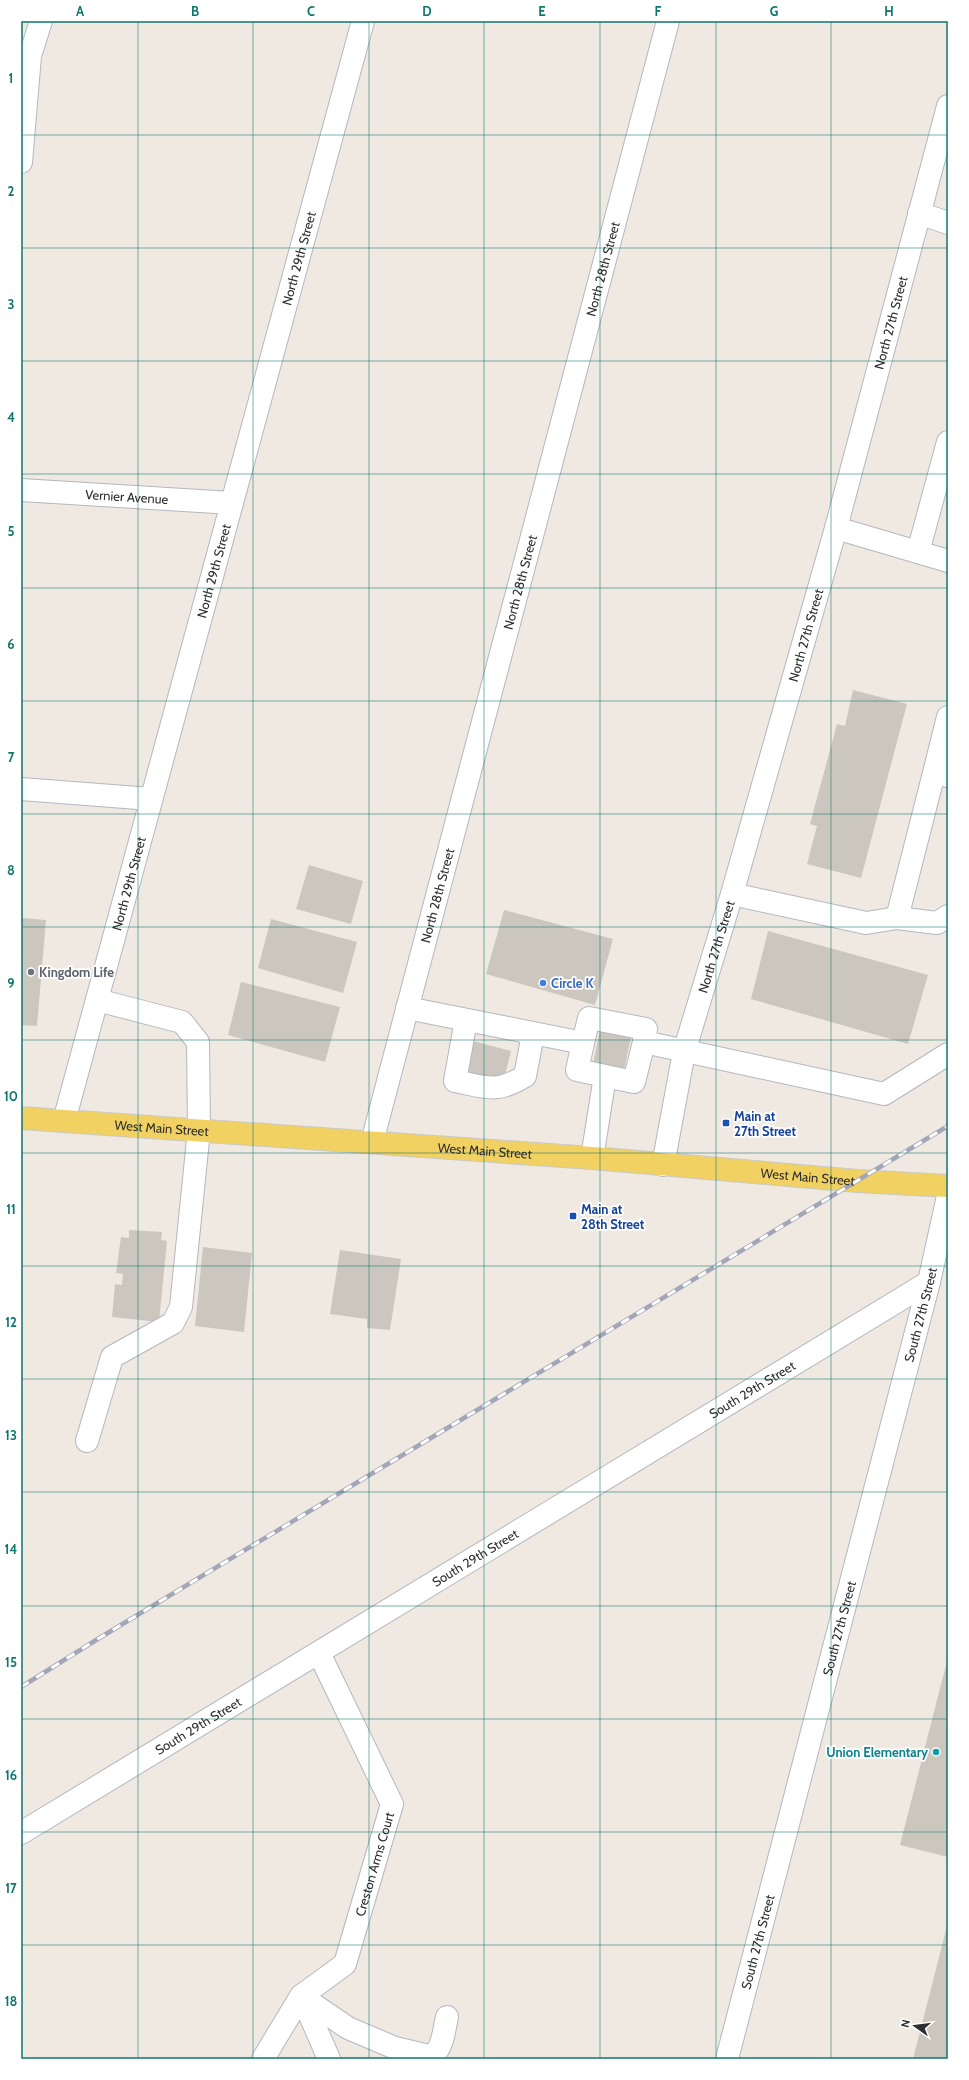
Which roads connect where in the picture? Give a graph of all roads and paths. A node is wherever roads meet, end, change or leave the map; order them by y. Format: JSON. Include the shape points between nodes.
{"nodes":[{"id":1,"x":41,"y":21,"type":"edge"},
{"id":2,"x":363,"y":21,"type":"edge"},
{"id":3,"x":668,"y":21,"type":"edge"},
{"id":4,"x":948,"y":106,"type":"edge"},
{"id":5,"x":21,"y":162,"type":"edge"},
{"id":6,"x":920,"y":213,"type":"junction"},
{"id":7,"x":948,"y":223,"type":"edge"},
{"id":8,"x":948,"y":442,"type":"edge"},
{"id":9,"x":21,"y":490,"type":"edge"},
{"id":10,"x":232,"y":503,"type":"junction"},
{"id":11,"x":836,"y":528,"type":"junction"},
{"id":12,"x":918,"y":552,"type":"junction"},
{"id":13,"x":948,"y":561,"type":"edge"},
{"id":14,"x":948,"y":717,"type":"edge"},
{"id":15,"x":941,"y":775,"type":"edge"},
{"id":16,"x":21,"y":789,"type":"edge"},
{"id":17,"x":152,"y":799,"type":"junction"},
{"id":18,"x":732,"y":894,"type":"junction"},
{"id":19,"x":948,"y":916,"type":"edge"},
{"id":20,"x":897,"y":918,"type":"junction"},
{"id":21,"x":97,"y":1000,"type":"junction"},
{"id":22,"x":407,"y":1008,"type":"junction"},
{"id":23,"x":466,"y":1020,"type":"junction"},
{"id":24,"x":534,"y":1034,"type":"junction"},
{"id":25,"x":644,"y":1042,"type":"junction"},
{"id":26,"x":583,"y":1043,"type":"junction"},
{"id":27,"x":684,"y":1052,"type":"junction"},
{"id":28,"x":948,"y":1054,"type":"edge"},
{"id":29,"x":605,"y":1076,"type":"junction"},
{"id":30,"x":21,"y":1118,"type":"edge"},
{"id":31,"x":64,"y":1121,"type":"junction"},
{"id":32,"x":199,"y":1130,"type":"junction"},
{"id":33,"x":372,"y":1142,"type":"junction"},
{"id":34,"x":592,"y":1158,"type":"junction"},
{"id":35,"x":663,"y":1165,"type":"junction"},
{"id":36,"x":948,"y":1186,"type":"edge"},
{"id":37,"x":948,"y":1196,"type":"edge"},
{"id":38,"x":929,"y":1282,"type":"junction"},
{"id":39,"x":87,"y":1441,"type":"dead end"},
{"id":40,"x":319,"y":1653,"type":"junction"},
{"id":41,"x":21,"y":1833,"type":"edge"},
{"id":42,"x":301,"y":1996,"type":"junction"},
{"id":43,"x":447,"y":2017,"type":"dead end"},
{"id":44,"x":263,"y":2059,"type":"edge"},
{"id":45,"x":329,"y":2059,"type":"edge"},
{"id":46,"x":727,"y":2059,"type":"edge"}],
"edges":[{"from":1,"to":5,"type":"street","via":[[30,56]]},
{"from":2,"to":10,"type":"street","name":"North 29th Street"},
{"from":3,"to":22,"type":"street","name":"North 28th Street"},
{"from":4,"to":6,"type":"street","name":"North 27th Street"},
{"from":6,"to":7,"type":"street"},
{"from":6,"to":11,"type":"street","name":"North 27th Street"},
{"from":8,"to":12,"type":"street"},
{"from":9,"to":10,"type":"street","name":"Vernier Avenue"},
{"from":10,"to":17,"type":"street","name":"North 29th Street"},
{"from":11,"to":12,"type":"street"},
{"from":11,"to":18,"type":"street","name":"North 27th Street"},
{"from":12,"to":13,"type":"street"},
{"from":14,"to":15,"type":"street"},
{"from":15,"to":20,"type":"street"},
{"from":16,"to":17,"type":"street"},
{"from":17,"to":21,"type":"street","name":"North 29th Street"},
{"from":18,"to":20,"type":"street","via":[[866,923]]},
{"from":18,"to":27,"type":"street","name":"North 27th Street"},
{"from":19,"to":20,"type":"street","via":[[937,923]]},
{"from":21,"to":31,"type":"street","name":"North 29th Street"},
{"from":21,"to":32,"type":"street","via":[[182,1022],[198,1042]]},
{"from":22,"to":23,"type":"street"},
{"from":22,"to":33,"type":"street","name":"North 28th Street"},
{"from":23,"to":24,"type":"street"},
{"from":23,"to":24,"type":"street","via":[[455,1081],[495,1089],[513,1084],[525,1076]]},
{"from":24,"to":26,"type":"street"},
{"from":25,"to":26,"type":"street","via":[[646,1028],[590,1018]]},
{"from":25,"to":27,"type":"street"},
{"from":25,"to":29,"type":"street","via":[[634,1082]]},
{"from":26,"to":29,"type":"street","via":[[577,1070]]},
{"from":27,"to":28,"type":"street","via":[[884,1094]]},
{"from":27,"to":35,"type":"street","name":"North 27th Street"},
{"from":29,"to":34,"type":"street"},
{"from":30,"to":31,"type":"main road","name":"West Main Street"},
{"from":31,"to":32,"type":"main road","name":"West Main Street"},
{"from":32,"to":33,"type":"main road","name":"West Main Street"},
{"from":32,"to":39,"type":"street","via":[[181,1307],[173,1323],[112,1357]]},
{"from":33,"to":34,"type":"main road","name":"West Main Street"},
{"from":34,"to":35,"type":"main road","name":"West Main Street"},
{"from":35,"to":36,"type":"main road","name":"West Main Street"},
{"from":37,"to":38,"type":"street","name":"South 27th Street"},
{"from":38,"to":40,"type":"street","name":"South 29th Street"},
{"from":38,"to":46,"type":"street","name":"South 27th Street"},
{"from":40,"to":41,"type":"street","name":"South 29th Street"},
{"from":40,"to":42,"type":"street","name":"Creston Arms Court","via":[[392,1804],[345,1964]]},
{"from":42,"to":43,"type":"street","via":[[348,2028],[395,2048],[429,2056],[434,2055],[439,2049]]},
{"from":42,"to":44,"type":"street"},
{"from":42,"to":45,"type":"street"}]}
